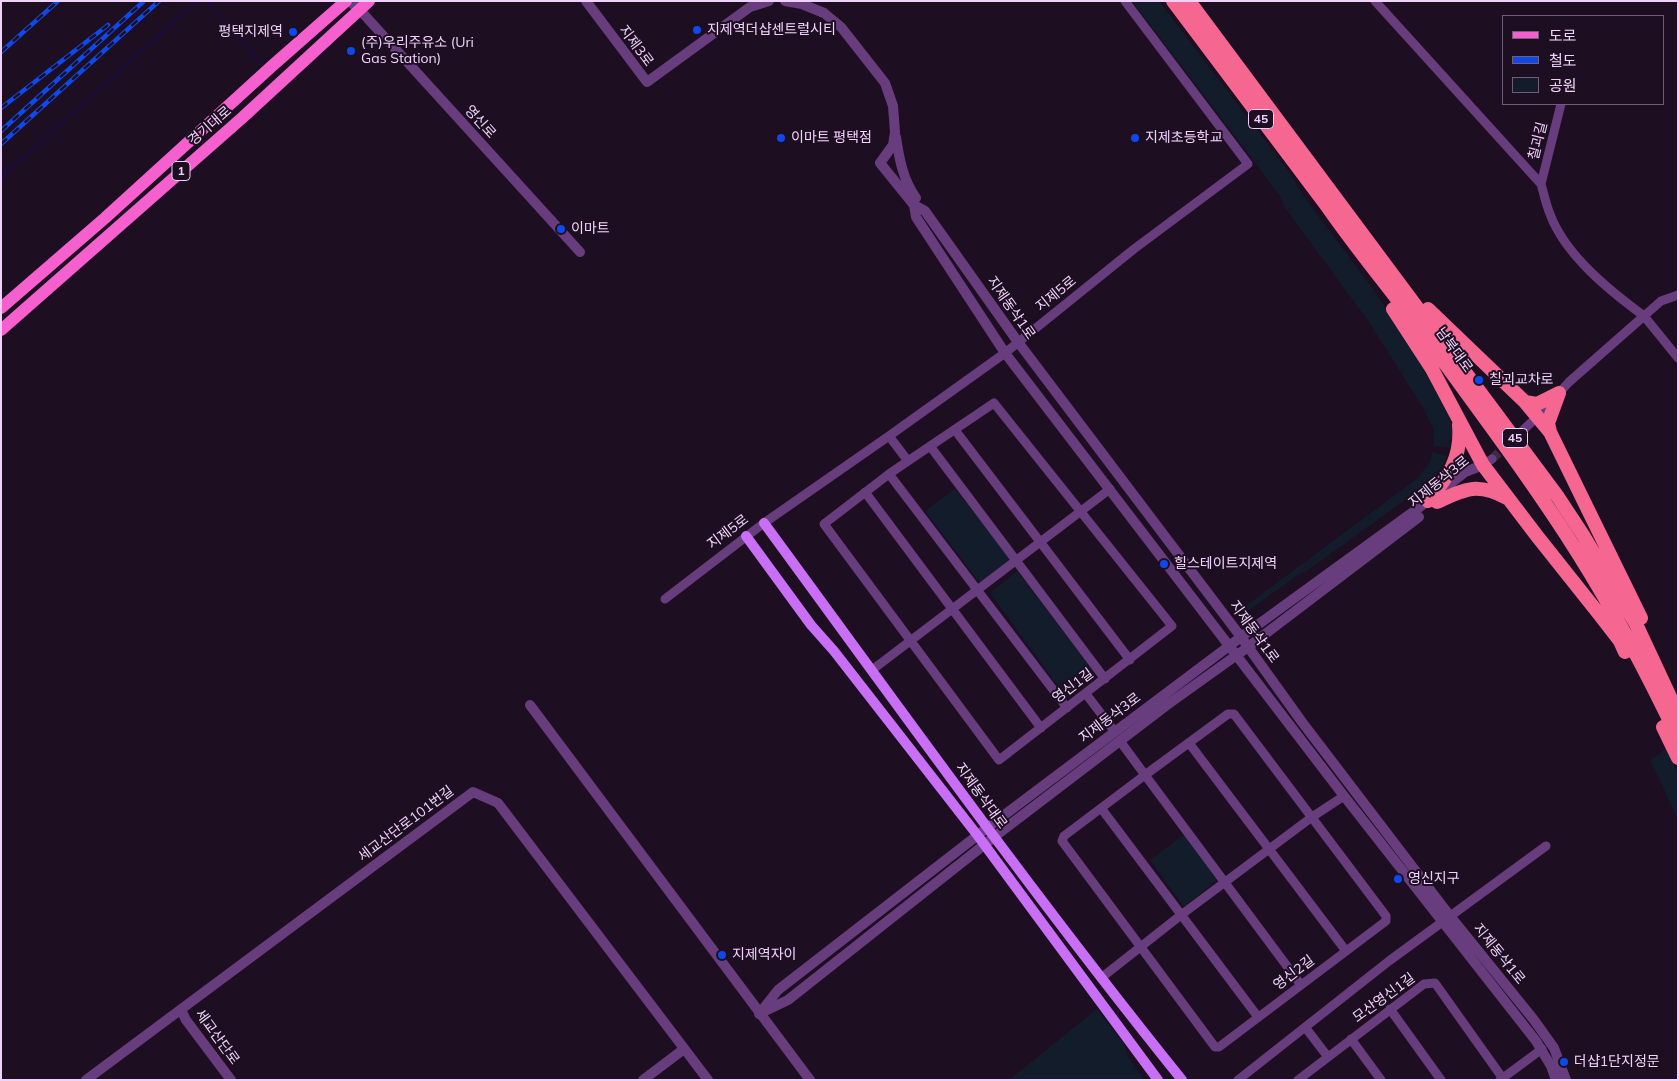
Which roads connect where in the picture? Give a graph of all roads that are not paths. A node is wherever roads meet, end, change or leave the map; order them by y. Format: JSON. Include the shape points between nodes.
{"nodes":[{"id":1,"x":346,"y":1,"type":"edge"},
{"id":2,"x":586,"y":1,"type":"edge"},
{"id":3,"x":769,"y":1,"type":"edge"},
{"id":4,"x":785,"y":1,"type":"edge"},
{"id":5,"x":1124,"y":1,"type":"edge"},
{"id":6,"x":1173,"y":1,"type":"edge"},
{"id":7,"x":1189,"y":1,"type":"edge"},
{"id":8,"x":1375,"y":1,"type":"edge"},
{"id":9,"x":359,"y":4,"type":"edge"},
{"id":10,"x":1561,"y":105,"type":"edge"},
{"id":11,"x":895,"y":132,"type":"junction"},
{"id":12,"x":1322,"y":181,"type":"junction"},
{"id":13,"x":1541,"y":184,"type":"junction"},
{"id":14,"x":914,"y":205,"type":"junction"},
{"id":15,"x":925,"y":211,"type":"junction"},
{"id":16,"x":1349,"y":237,"type":"junction"},
{"id":17,"x":580,"y":252,"type":"dead end"},
{"id":18,"x":1678,"y":295,"type":"edge"},
{"id":19,"x":1,"y":308,"type":"edge"},
{"id":20,"x":1644,"y":316,"type":"junction"},
{"id":21,"x":1,"y":330,"type":"edge"},
{"id":22,"x":1018,"y":342,"type":"junction"},
{"id":23,"x":1005,"y":353,"type":"junction"},
{"id":24,"x":1678,"y":358,"type":"edge"},
{"id":25,"x":1559,"y":393,"type":"junction"},
{"id":26,"x":1525,"y":402,"type":"junction"},
{"id":27,"x":1537,"y":417,"type":"junction"},
{"id":28,"x":1459,"y":420,"type":"junction"},
{"id":29,"x":955,"y":430,"type":"junction"},
{"id":30,"x":1522,"y":431,"type":"dead end"},
{"id":31,"x":1550,"y":432,"type":"junction"},
{"id":32,"x":889,"y":436,"type":"junction"},
{"id":33,"x":930,"y":446,"type":"junction"},
{"id":34,"x":908,"y":460,"type":"junction"},
{"id":35,"x":1487,"y":462,"type":"junction"},
{"id":36,"x":888,"y":474,"type":"junction"},
{"id":37,"x":1110,"y":489,"type":"junction"},
{"id":38,"x":865,"y":492,"type":"junction"},
{"id":39,"x":1508,"y":498,"type":"junction"},
{"id":40,"x":1433,"y":502,"type":"junction"},
{"id":41,"x":1081,"y":512,"type":"junction"},
{"id":42,"x":764,"y":523,"type":"junction"},
{"id":43,"x":746,"y":536,"type":"junction"},
{"id":44,"x":1041,"y":543,"type":"junction"},
{"id":45,"x":1016,"y":561,"type":"junction"},
{"id":46,"x":978,"y":590,"type":"junction"},
{"id":47,"x":665,"y":598,"type":"dead end"},
{"id":48,"x":952,"y":609,"type":"junction"},
{"id":49,"x":1241,"y":637,"type":"junction"},
{"id":50,"x":910,"y":641,"type":"junction"},
{"id":51,"x":1248,"y":647,"type":"junction"},
{"id":52,"x":1233,"y":650,"type":"junction"},
{"id":53,"x":1130,"y":660,"type":"junction"},
{"id":54,"x":872,"y":670,"type":"junction"},
{"id":55,"x":1105,"y":679,"type":"junction"},
{"id":56,"x":1086,"y":694,"type":"junction"},
{"id":57,"x":1678,"y":698,"type":"edge"},
{"id":58,"x":530,"y":705,"type":"dead end"},
{"id":59,"x":1067,"y":708,"type":"junction"},
{"id":60,"x":1678,"y":714,"type":"edge"},
{"id":61,"x":1041,"y":728,"type":"junction"},
{"id":62,"x":1117,"y":736,"type":"junction"},
{"id":63,"x":1678,"y":738,"type":"edge"},
{"id":64,"x":1189,"y":742,"type":"junction"},
{"id":65,"x":1678,"y":758,"type":"edge"},
{"id":66,"x":1145,"y":775,"type":"junction"},
{"id":67,"x":1344,"y":796,"type":"junction"},
{"id":68,"x":1101,"y":808,"type":"junction"},
{"id":69,"x":1312,"y":817,"type":"junction"},
{"id":70,"x":991,"y":833,"type":"junction"},
{"id":71,"x":981,"y":840,"type":"junction"},
{"id":72,"x":1546,"y":846,"type":"dead end"},
{"id":73,"x":1270,"y":850,"type":"junction"},
{"id":74,"x":1225,"y":882,"type":"junction"},
{"id":75,"x":1181,"y":915,"type":"junction"},
{"id":76,"x":1446,"y":919,"type":"junction"},
{"id":77,"x":1141,"y":947,"type":"junction"},
{"id":78,"x":1346,"y":951,"type":"junction"},
{"id":79,"x":1101,"y":978,"type":"junction"},
{"id":80,"x":1301,"y":984,"type":"junction"},
{"id":81,"x":1390,"y":1009,"type":"junction"},
{"id":82,"x":181,"y":1010,"type":"junction"},
{"id":83,"x":759,"y":1014,"type":"junction"},
{"id":84,"x":1258,"y":1017,"type":"junction"},
{"id":85,"x":1305,"y":1027,"type":"junction"},
{"id":86,"x":1351,"y":1039,"type":"junction"},
{"id":87,"x":684,"y":1049,"type":"junction"},
{"id":88,"x":1542,"y":1049,"type":"junction"},
{"id":89,"x":1328,"y":1057,"type":"junction"},
{"id":90,"x":1309,"y":1076,"type":"edge"},
{"id":91,"x":1502,"y":1079,"type":"edge"},
{"id":92,"x":86,"y":1080,"type":"edge"},
{"id":93,"x":231,"y":1080,"type":"edge"},
{"id":94,"x":643,"y":1080,"type":"edge"},
{"id":95,"x":708,"y":1080,"type":"edge"},
{"id":96,"x":810,"y":1080,"type":"edge"},
{"id":97,"x":1158,"y":1080,"type":"edge"},
{"id":98,"x":1182,"y":1080,"type":"edge"},
{"id":99,"x":1238,"y":1080,"type":"edge"},
{"id":100,"x":1298,"y":1080,"type":"edge"},
{"id":101,"x":1381,"y":1080,"type":"edge"},
{"id":102,"x":1441,"y":1080,"type":"edge"},
{"id":103,"x":1556,"y":1080,"type":"edge"},
{"id":104,"x":1566,"y":1080,"type":"edge"}],
"edges":[{"from":1,"to":19,"type":"main road","name":"경기대로","number":"1"},
{"from":2,"to":3,"type":"street","name":"지제3로","via":[[647,82],[750,7]]},
{"from":4,"to":11,"type":"street","name":"지제동삭1로","via":[[824,13],[842,27],[885,83]]},
{"from":5,"to":22,"type":"street","name":"지제5로","via":[[1248,164],[1134,249]]},
{"from":6,"to":16,"type":"highway","name":"남북대로","number":"45"},
{"from":7,"to":12,"type":"highway","name":"남북대로","number":"45"},
{"from":8,"to":13,"type":"street"},
{"from":9,"to":17,"type":"street","name":"영신로"},
{"from":9,"to":21,"type":"main road","name":"경기대로","number":"1","via":[[242,118]]},
{"from":10,"to":13,"type":"street","name":"칠괴길"},
{"from":11,"to":14,"type":"street","name":"지제동삭1로","via":[[893,146],[880,163]]},
{"from":11,"to":15,"type":"street","via":[[905,178]]},
{"from":12,"to":26,"type":"highway","via":[[1356,218],[1427,308]]},
{"from":12,"to":60,"type":"highway","name":"남북대로","number":"45","via":[[1558,497],[1636,624]]},
{"from":13,"to":20,"type":"street","via":[[1550,215],[1564,240],[1589,270]]},
{"from":14,"to":15,"type":"street","name":"지제동삭1로"},
{"from":14,"to":23,"type":"street","name":"지제동삭1로","via":[[916,218]]},
{"from":15,"to":22,"type":"street","name":"지제동삭1로"},
{"from":16,"to":28,"type":"highway","via":[[1359,259],[1432,369]]},
{"from":16,"to":63,"type":"highway","name":"남북대로","number":"45","via":[[1533,486],[1579,554],[1640,660]]},
{"from":18,"to":20,"type":"street","via":[[1661,300]]},
{"from":20,"to":24,"type":"street"},
{"from":20,"to":25,"type":"street"},
{"from":22,"to":23,"type":"street","name":"지제5로"},
{"from":22,"to":49,"type":"street","name":"지제동삭1로"},
{"from":23,"to":32,"type":"street","name":"지제5로"},
{"from":23,"to":37,"type":"street","name":"지제동삭1로"},
{"from":25,"to":26,"type":"highway","via":[[1537,404]]},
{"from":25,"to":27,"type":"street"},
{"from":25,"to":31,"type":"highway","via":[[1548,423]]},
{"from":26,"to":27,"type":"highway"},
{"from":27,"to":30,"type":"street"},
{"from":27,"to":31,"type":"highway"},
{"from":28,"to":35,"type":"highway"},
{"from":28,"to":40,"type":"highway","via":[[1457,458]]},
{"from":29,"to":33,"type":"street","name":"영신1길"},
{"from":29,"to":41,"type":"street","name":"영신1길","via":[[994,402]]},
{"from":29,"to":44,"type":"street"},
{"from":31,"to":57,"type":"highway"},
{"from":32,"to":34,"type":"street"},
{"from":32,"to":42,"type":"street","name":"지제5로"},
{"from":33,"to":34,"type":"street","name":"영신1길"},
{"from":33,"to":45,"type":"street"},
{"from":34,"to":36,"type":"street","name":"영신1길"},
{"from":35,"to":39,"type":"highway"},
{"from":35,"to":40,"type":"street","name":"지제동삭3로"},
{"from":36,"to":38,"type":"street","name":"영신1길"},
{"from":36,"to":46,"type":"street"},
{"from":37,"to":41,"type":"street"},
{"from":37,"to":52,"type":"street","name":"지제동삭1로"},
{"from":38,"to":48,"type":"street"},
{"from":38,"to":50,"type":"street","name":"영신1길","via":[[824,524]]},
{"from":39,"to":40,"type":"highway","via":[[1481,488],[1461,491]]},
{"from":39,"to":65,"type":"highway","via":[[1620,642]]},
{"from":40,"to":49,"type":"street","name":"지제동삭3로"},
{"from":40,"to":51,"type":"street","name":"지제동삭3로"},
{"from":41,"to":44,"type":"street"},
{"from":41,"to":53,"type":"street","name":"영신1길","via":[[1172,626]]},
{"from":42,"to":43,"type":"street","name":"지제5로"},
{"from":42,"to":54,"type":"main road","name":"지제동삭대로"},
{"from":43,"to":47,"type":"street","name":"지제5로"},
{"from":43,"to":71,"type":"main road","name":"지제동삭대로","via":[[811,625]]},
{"from":44,"to":45,"type":"street"},
{"from":44,"to":53,"type":"street"},
{"from":45,"to":46,"type":"street"},
{"from":45,"to":55,"type":"street"},
{"from":46,"to":48,"type":"street"},
{"from":46,"to":59,"type":"street"},
{"from":48,"to":50,"type":"street"},
{"from":48,"to":61,"type":"street"},
{"from":49,"to":51,"type":"street","name":"지제동삭1로"},
{"from":49,"to":52,"type":"street","name":"지제동삭3로"},
{"from":50,"to":54,"type":"street"},
{"from":50,"to":61,"type":"street","name":"영신1길","via":[[999,760]]},
{"from":51,"to":52,"type":"street","name":"지제동삭3로"},
{"from":51,"to":76,"type":"street","name":"지제동삭1로"},
{"from":52,"to":62,"type":"street","name":"지제동삭3로"},
{"from":52,"to":67,"type":"street","name":"지제동삭1로"},
{"from":53,"to":55,"type":"street","name":"영신1길"},
{"from":54,"to":70,"type":"main road","name":"지제동삭대로"},
{"from":55,"to":56,"type":"street","name":"영신1길"},
{"from":56,"to":59,"type":"street","name":"영신1길"},
{"from":56,"to":62,"type":"street"},
{"from":58,"to":83,"type":"street"},
{"from":59,"to":61,"type":"street","name":"영신1길"},
{"from":62,"to":66,"type":"street"},
{"from":62,"to":70,"type":"street","name":"지제동삭3로"},
{"from":64,"to":66,"type":"street","name":"영신2길"},
{"from":64,"to":69,"type":"street","name":"영신2길","via":[[1233,713]]},
{"from":64,"to":73,"type":"street"},
{"from":66,"to":68,"type":"street","name":"영신2길"},
{"from":66,"to":74,"type":"street"},
{"from":67,"to":69,"type":"street"},
{"from":67,"to":76,"type":"street","name":"지제동삭1로"},
{"from":68,"to":75,"type":"street"},
{"from":68,"to":77,"type":"street","name":"영신2길","via":[[1062,840]]},
{"from":69,"to":73,"type":"street"},
{"from":69,"to":78,"type":"street","name":"영신2길","via":[[1387,917]]},
{"from":70,"to":71,"type":"street","name":"지제동삭3로"},
{"from":70,"to":79,"type":"main road","name":"지제동삭대로"},
{"from":71,"to":83,"type":"street","name":"지제동삭3로","via":[[778,990]]},
{"from":71,"to":97,"type":"main road","name":"지제동삭대로"},
{"from":72,"to":76,"type":"street"},
{"from":73,"to":74,"type":"street"},
{"from":73,"to":78,"type":"street"},
{"from":74,"to":75,"type":"street"},
{"from":74,"to":80,"type":"street"},
{"from":75,"to":77,"type":"street"},
{"from":75,"to":84,"type":"street"},
{"from":76,"to":85,"type":"street"},
{"from":76,"to":88,"type":"street","name":"지제동삭1로"},
{"from":76,"to":104,"type":"street","name":"지제동삭1로","via":[[1534,1020],[1554,1048]]},
{"from":77,"to":79,"type":"street"},
{"from":77,"to":84,"type":"street","name":"영신2길","via":[[1215,1047]]},
{"from":78,"to":80,"type":"street","name":"영신2길"},
{"from":79,"to":98,"type":"main road","name":"지제동삭대로"},
{"from":80,"to":84,"type":"street","name":"영신2길"},
{"from":81,"to":86,"type":"street","name":"모산영신1길"},
{"from":81,"to":91,"type":"street","name":"모산영신1길","via":[[1424,984],[1435,984]]},
{"from":81,"to":102,"type":"street"},
{"from":82,"to":87,"type":"street","name":"세교산단로101번길","via":[[472,792],[498,803]]},
{"from":82,"to":92,"type":"street","name":"세교산단로101번길"},
{"from":82,"to":93,"type":"street","name":"세교산단로"},
{"from":83,"to":96,"type":"street"},
{"from":85,"to":89,"type":"street"},
{"from":85,"to":99,"type":"street"},
{"from":86,"to":89,"type":"street","name":"모산영신1길"},
{"from":86,"to":101,"type":"street"},
{"from":87,"to":94,"type":"street"},
{"from":87,"to":95,"type":"street"},
{"from":88,"to":91,"type":"street"},
{"from":88,"to":103,"type":"street","name":"지제동삭1로"},
{"from":89,"to":90,"type":"street","name":"모산영신1길"},
{"from":90,"to":100,"type":"street","name":"모산영신1길"}]}
